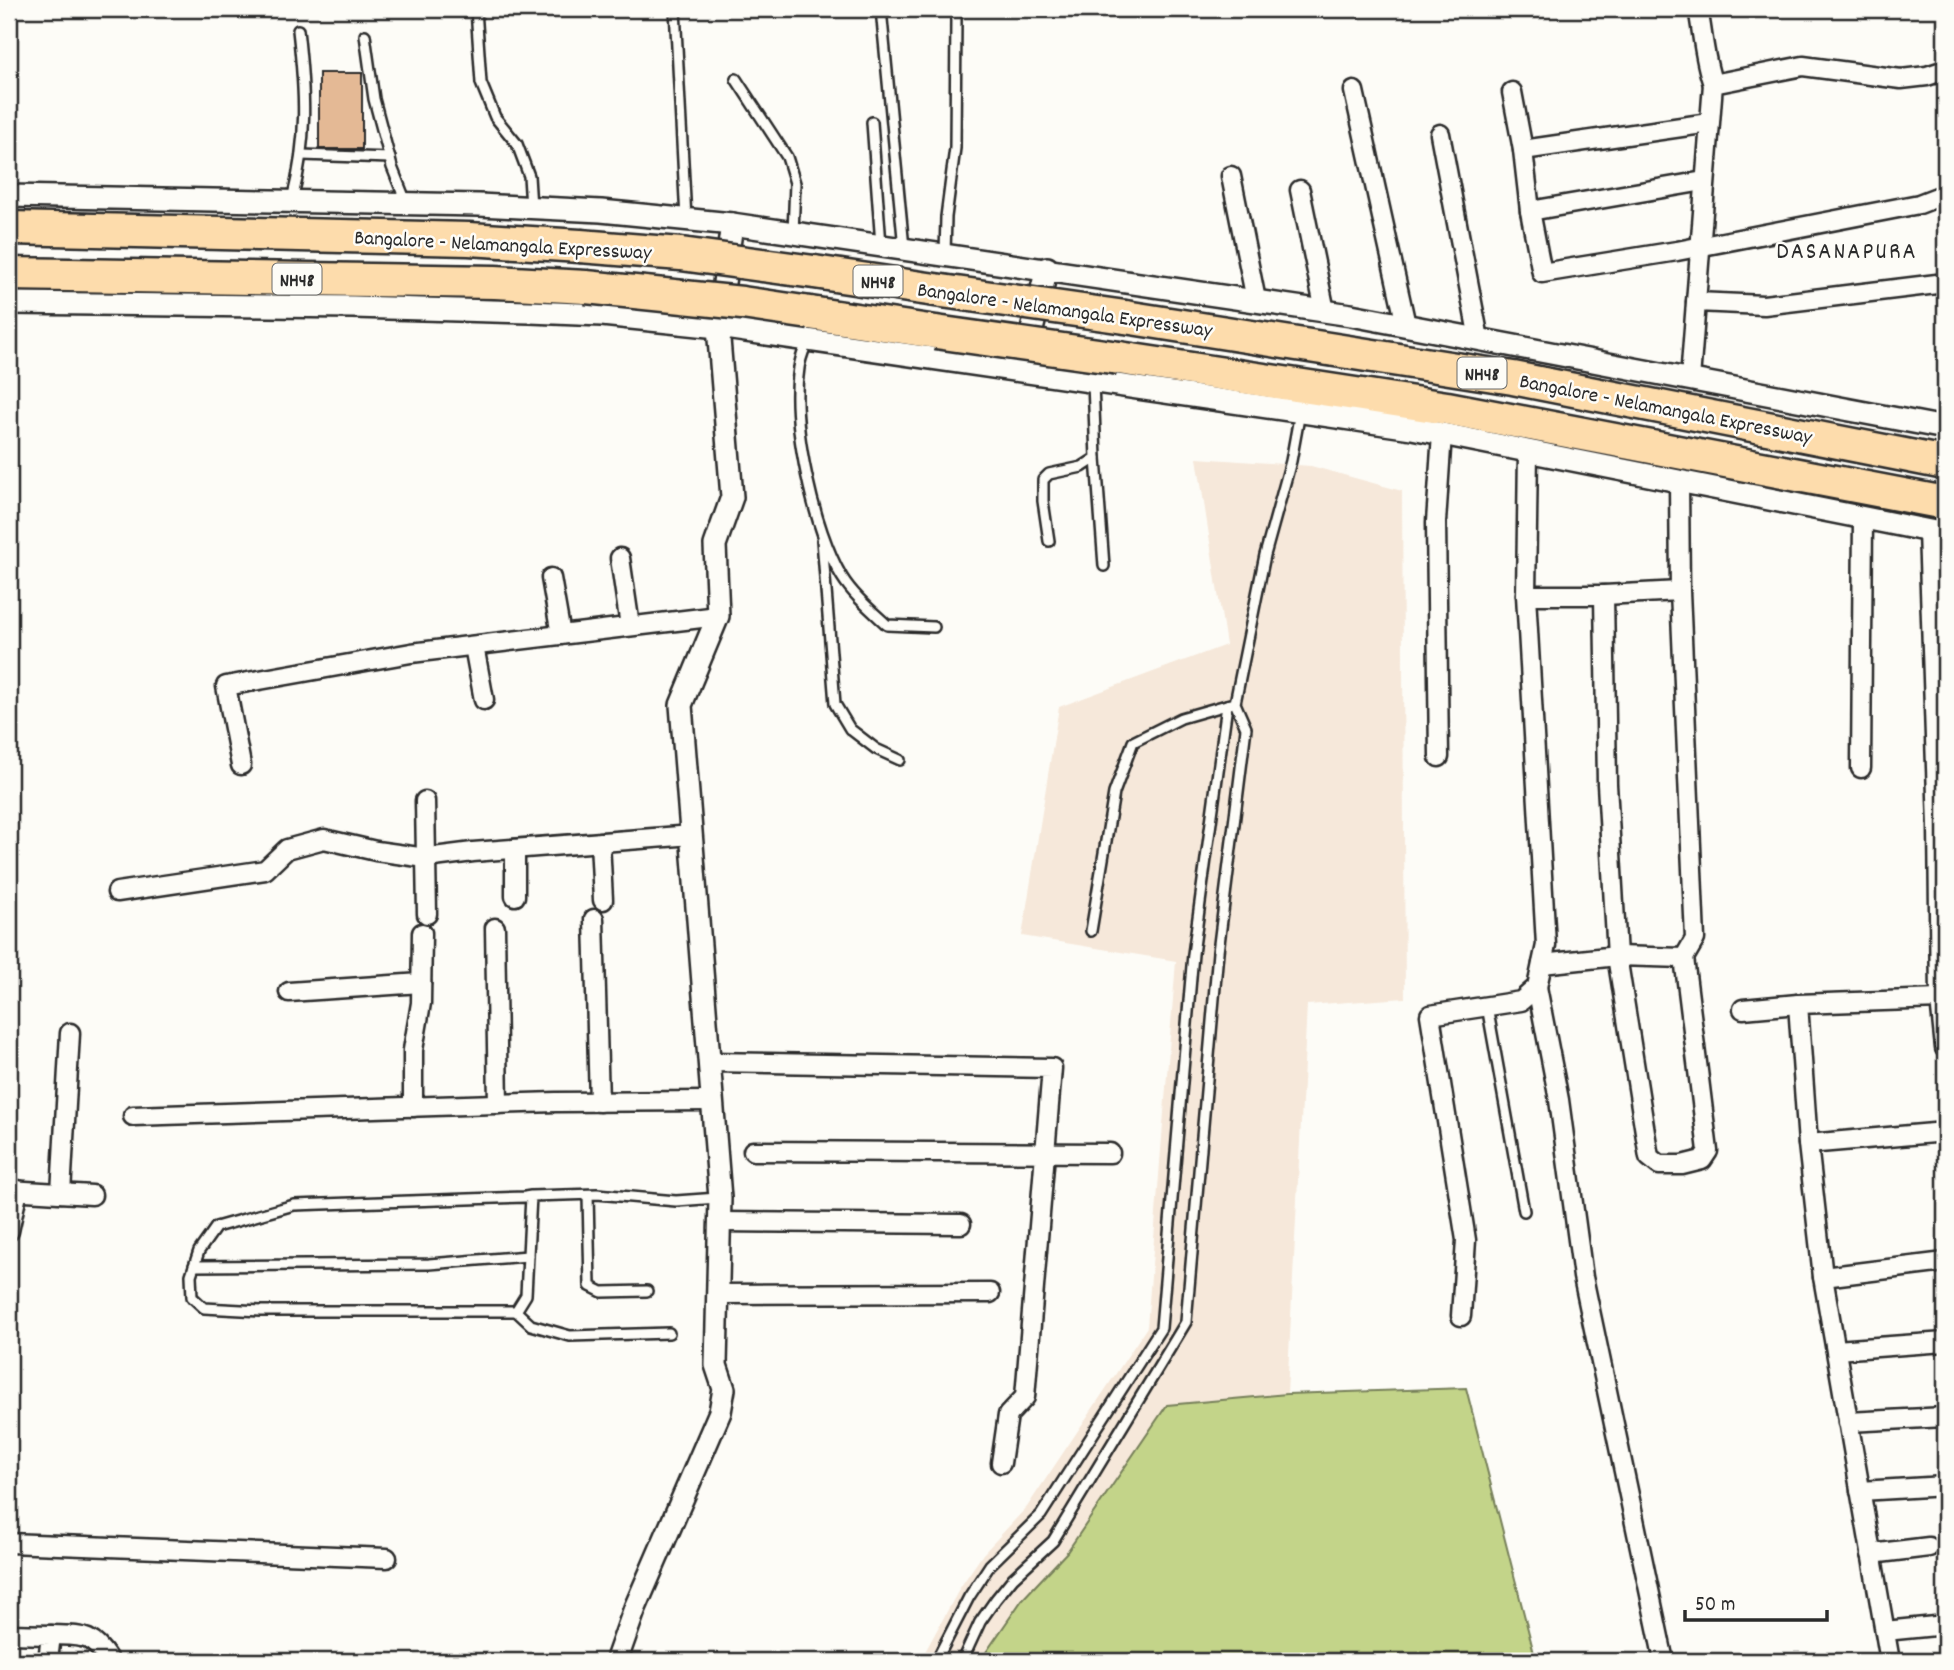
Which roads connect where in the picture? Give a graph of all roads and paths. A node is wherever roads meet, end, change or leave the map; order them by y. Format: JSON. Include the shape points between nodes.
{"nodes":[{"id":1,"x":476,"y":9,"type":"edge"},
{"id":2,"x":675,"y":9,"type":"edge"},
{"id":3,"x":881,"y":9,"type":"edge"},
{"id":4,"x":1698,"y":9,"type":"edge"},
{"id":5,"x":956,"y":17,"type":"dead end"},
{"id":6,"x":298,"y":30,"type":"dead end"},
{"id":7,"x":365,"y":35,"type":"dead end"},
{"id":8,"x":1945,"y":70,"type":"edge"},
{"id":9,"x":736,"y":79,"type":"dead end"},
{"id":10,"x":1713,"y":84,"type":"junction"},
{"id":11,"x":1354,"y":91,"type":"dead end"},
{"id":12,"x":1512,"y":92,"type":"dead end"},
{"id":13,"x":872,"y":122,"type":"dead end"},
{"id":14,"x":1709,"y":123,"type":"junction"},
{"id":15,"x":1440,"y":134,"type":"dead end"},
{"id":16,"x":1523,"y":150,"type":"junction"},
{"id":17,"x":302,"y":155,"type":"junction"},
{"id":18,"x":390,"y":158,"type":"junction"},
{"id":19,"x":1231,"y":176,"type":"dead end"},
{"id":20,"x":1704,"y":181,"type":"junction"},
{"id":21,"x":1300,"y":190,"type":"dead end"},
{"id":22,"x":1945,"y":194,"type":"edge"},
{"id":23,"x":9,"y":197,"type":"edge"},
{"id":24,"x":292,"y":200,"type":"junction"},
{"id":25,"x":406,"y":203,"type":"junction"},
{"id":26,"x":531,"y":207,"type":"junction"},
{"id":27,"x":1530,"y":212,"type":"junction"},
{"id":28,"x":686,"y":219,"type":"junction"},
{"id":29,"x":732,"y":223,"type":"junction"},
{"id":30,"x":9,"y":228,"type":"edge"},
{"id":31,"x":793,"y":233,"type":"junction"},
{"id":32,"x":881,"y":245,"type":"junction"},
{"id":33,"x":1700,"y":245,"type":"junction"},
{"id":34,"x":904,"y":248,"type":"junction"},
{"id":35,"x":945,"y":254,"type":"junction"},
{"id":36,"x":1047,"y":268,"type":"junction"},
{"id":37,"x":9,"y":274,"type":"edge"},
{"id":38,"x":1945,"y":283,"type":"edge"},
{"id":39,"x":1256,"y":300,"type":"junction"},
{"id":40,"x":1696,"y":302,"type":"junction"},
{"id":41,"x":9,"y":303,"type":"edge"},
{"id":42,"x":1325,"y":311,"type":"junction"},
{"id":43,"x":1406,"y":325,"type":"junction"},
{"id":44,"x":718,"y":327,"type":"junction"},
{"id":45,"x":1479,"y":338,"type":"junction"},
{"id":46,"x":807,"y":340,"type":"junction"},
{"id":47,"x":1022,"y":371,"type":"junction"},
{"id":48,"x":1690,"y":379,"type":"junction"},
{"id":49,"x":1093,"y":381,"type":"junction"},
{"id":50,"x":1300,"y":412,"type":"junction"},
{"id":51,"x":1945,"y":428,"type":"edge"},
{"id":52,"x":1442,"y":434,"type":"junction"},
{"id":53,"x":1528,"y":451,"type":"junction"},
{"id":54,"x":1096,"y":458,"type":"junction"},
{"id":55,"x":1945,"y":463,"type":"edge"},
{"id":56,"x":1679,"y":481,"type":"junction"},
{"id":57,"x":1945,"y":503,"type":"edge"},
{"id":58,"x":1863,"y":518,"type":"junction"},
{"id":59,"x":1937,"y":532,"type":"edge"},
{"id":60,"x":821,"y":535,"type":"junction"},
{"id":61,"x":1049,"y":541,"type":"dead end"},
{"id":62,"x":620,"y":558,"type":"dead end"},
{"id":63,"x":1104,"y":566,"type":"dead end"},
{"id":64,"x":551,"y":578,"type":"dead end"},
{"id":65,"x":1680,"y":591,"type":"junction"},
{"id":66,"x":1526,"y":595,"type":"junction"},
{"id":67,"x":1604,"y":595,"type":"junction"},
{"id":68,"x":718,"y":616,"type":"junction"},
{"id":69,"x":630,"y":626,"type":"junction"},
{"id":70,"x":934,"y":627,"type":"dead end"},
{"id":71,"x":561,"y":635,"type":"junction"},
{"id":72,"x":474,"y":646,"type":"junction"},
{"id":73,"x":484,"y":700,"type":"dead end"},
{"id":74,"x":1231,"y":704,"type":"junction"},
{"id":75,"x":1439,"y":757,"type":"dead end"},
{"id":76,"x":900,"y":760,"type":"dead end"},
{"id":77,"x":241,"y":765,"type":"dead end"},
{"id":78,"x":1861,"y":768,"type":"dead end"},
{"id":79,"x":425,"y":801,"type":"dead end"},
{"id":80,"x":692,"y":835,"type":"junction"},
{"id":81,"x":600,"y":842,"type":"junction"},
{"id":82,"x":516,"y":849,"type":"junction"},
{"id":83,"x":426,"y":858,"type":"junction"},
{"id":84,"x":117,"y":891,"type":"dead end"},
{"id":85,"x":515,"y":896,"type":"dead end"},
{"id":86,"x":603,"y":900,"type":"dead end"},
{"id":87,"x":427,"y":914,"type":"dead end"},
{"id":88,"x":594,"y":919,"type":"dead end"},
{"id":89,"x":495,"y":929,"type":"dead end"},
{"id":90,"x":1091,"y":931,"type":"dead end"},
{"id":91,"x":422,"y":933,"type":"dead end"},
{"id":92,"x":1617,"y":956,"type":"junction"},
{"id":93,"x":1684,"y":958,"type":"junction"},
{"id":94,"x":1542,"y":964,"type":"junction"},
{"id":95,"x":421,"y":983,"type":"junction"},
{"id":96,"x":1537,"y":987,"type":"junction"},
{"id":97,"x":289,"y":992,"type":"dead end"},
{"id":98,"x":1940,"y":999,"type":"junction"},
{"id":99,"x":1798,"y":1004,"type":"junction"},
{"id":100,"x":1487,"y":1006,"type":"junction"},
{"id":101,"x":1743,"y":1009,"type":"dead end"},
{"id":102,"x":70,"y":1033,"type":"dead end"},
{"id":103,"x":1945,"y":1048,"type":"edge"},
{"id":104,"x":709,"y":1062,"type":"junction"},
{"id":105,"x":712,"y":1101,"type":"junction"},
{"id":106,"x":599,"y":1102,"type":"junction"},
{"id":107,"x":498,"y":1104,"type":"junction"},
{"id":108,"x":413,"y":1107,"type":"junction"},
{"id":109,"x":133,"y":1116,"type":"dead end"},
{"id":110,"x":1945,"y":1132,"type":"edge"},
{"id":111,"x":1808,"y":1144,"type":"junction"},
{"id":112,"x":753,"y":1151,"type":"dead end"},
{"id":113,"x":1044,"y":1151,"type":"junction"},
{"id":114,"x":1110,"y":1153,"type":"dead end"},
{"id":115,"x":13,"y":1190,"type":"edge"},
{"id":116,"x":61,"y":1193,"type":"junction"},
{"id":117,"x":92,"y":1195,"type":"dead end"},
{"id":118,"x":588,"y":1195,"type":"junction"},
{"id":119,"x":531,"y":1196,"type":"junction"},
{"id":120,"x":720,"y":1198,"type":"junction"},
{"id":121,"x":1524,"y":1211,"type":"dead end"},
{"id":122,"x":720,"y":1222,"type":"junction"},
{"id":123,"x":961,"y":1224,"type":"dead end"},
{"id":124,"x":9,"y":1231,"type":"edge"},
{"id":125,"x":528,"y":1256,"type":"junction"},
{"id":126,"x":1945,"y":1262,"type":"edge"},
{"id":127,"x":194,"y":1266,"type":"junction"},
{"id":128,"x":1823,"y":1277,"type":"junction"},
{"id":129,"x":647,"y":1292,"type":"dead end"},
{"id":130,"x":990,"y":1293,"type":"dead end"},
{"id":131,"x":717,"y":1294,"type":"junction"},
{"id":132,"x":516,"y":1311,"type":"junction"},
{"id":133,"x":1461,"y":1316,"type":"dead end"},
{"id":134,"x":668,"y":1333,"type":"dead end"},
{"id":135,"x":1945,"y":1342,"type":"edge"},
{"id":136,"x":1836,"y":1350,"type":"junction"},
{"id":137,"x":1945,"y":1417,"type":"edge"},
{"id":138,"x":1848,"y":1422,"type":"junction"},
{"id":139,"x":1001,"y":1463,"type":"dead end"},
{"id":140,"x":1945,"y":1486,"type":"edge"},
{"id":141,"x":1860,"y":1491,"type":"junction"},
{"id":142,"x":9,"y":1543,"type":"edge"},
{"id":143,"x":1929,"y":1547,"type":"dead end"},
{"id":144,"x":1871,"y":1554,"type":"junction"},
{"id":145,"x":387,"y":1558,"type":"dead end"},
{"id":146,"x":1945,"y":1625,"type":"edge"},
{"id":147,"x":1885,"y":1631,"type":"junction"},
{"id":148,"x":9,"y":1634,"type":"edge"},
{"id":149,"x":51,"y":1635,"type":"junction"},
{"id":150,"x":48,"y":1661,"type":"edge"},
{"id":151,"x":108,"y":1661,"type":"edge"},
{"id":152,"x":618,"y":1661,"type":"edge"},
{"id":153,"x":936,"y":1661,"type":"edge"},
{"id":154,"x":962,"y":1661,"type":"edge"},
{"id":155,"x":1664,"y":1661,"type":"edge"},
{"id":156,"x":1890,"y":1661,"type":"edge"}],
"edges":[{"from":1,"to":26,"type":"lane","via":[[481,83],[495,117],[517,144],[529,176]]},
{"from":2,"to":28,"type":"lane"},
{"from":3,"to":34,"type":"lane"},
{"from":4,"to":10,"type":"street"},
{"from":5,"to":35,"type":"lane","via":[[955,148]]},
{"from":6,"to":17,"type":"lane","via":[[305,121]]},
{"from":7,"to":18,"type":"lane","via":[[374,99]]},
{"from":8,"to":10,"type":"street","via":[[1901,79],[1803,66]]},
{"from":9,"to":31,"type":"lane","via":[[787,157],[796,202]]},
{"from":10,"to":14,"type":"street"},
{"from":11,"to":43,"type":"street"},
{"from":12,"to":16,"type":"street"},
{"from":13,"to":32,"type":"lane"},
{"from":14,"to":16,"type":"street"},
{"from":14,"to":20,"type":"street"},
{"from":15,"to":45,"type":"street"},
{"from":16,"to":27,"type":"street"},
{"from":17,"to":18,"type":"lane"},
{"from":17,"to":24,"type":"lane"},
{"from":18,"to":25,"type":"lane"},
{"from":19,"to":39,"type":"street"},
{"from":20,"to":27,"type":"street"},
{"from":20,"to":33,"type":"street"},
{"from":21,"to":42,"type":"street"},
{"from":22,"to":33,"type":"street","via":[[1919,204]]},
{"from":23,"to":24,"type":"street"},
{"from":24,"to":25,"type":"street"},
{"from":25,"to":26,"type":"street"},
{"from":26,"to":28,"type":"street"},
{"from":27,"to":33,"type":"street","via":[[1542,273]]},
{"from":28,"to":29,"type":"street"},
{"from":29,"to":31,"type":"street"},
{"from":29,"to":44,"type":"street"},
{"from":30,"to":55,"type":"highway","name":"Bangalore - Nelamangala Expressway","number":"NH48","bridge":true,"via":[[469,239],[706,257],[1430,363]]},
{"from":31,"to":32,"type":"street"},
{"from":32,"to":34,"type":"street"},
{"from":33,"to":40,"type":"street"},
{"from":34,"to":35,"type":"street"},
{"from":35,"to":36,"type":"street"},
{"from":36,"to":39,"type":"street"},
{"from":36,"to":47,"type":"street"},
{"from":37,"to":57,"type":"highway","name":"Bangalore - Nelamangala Expressway","number":"NH48","bridge":true,"via":[[495,282],[729,302],[1447,408]]},
{"from":38,"to":40,"type":"street","via":[[1764,305]]},
{"from":39,"to":42,"type":"street"},
{"from":40,"to":48,"type":"street"},
{"from":41,"to":44,"type":"street","via":[[554,313]]},
{"from":42,"to":43,"type":"street"},
{"from":43,"to":45,"type":"street"},
{"from":44,"to":46,"type":"street"},
{"from":44,"to":68,"type":"street","via":[[732,497],[715,545]]},
{"from":45,"to":48,"type":"street"},
{"from":46,"to":47,"type":"street"},
{"from":46,"to":60,"type":"lane","via":[[799,368],[798,405],[805,471]]},
{"from":47,"to":49,"type":"street"},
{"from":48,"to":51,"type":"street"},
{"from":49,"to":50,"type":"street"},
{"from":49,"to":54,"type":"lane"},
{"from":50,"to":52,"type":"street"},
{"from":50,"to":74,"type":"lane"},
{"from":52,"to":53,"type":"street"},
{"from":52,"to":75,"type":"street","via":[[1436,522]]},
{"from":53,"to":56,"type":"street"},
{"from":53,"to":66,"type":"street"},
{"from":54,"to":61,"type":"lane","via":[[1043,480]]},
{"from":54,"to":63,"type":"lane"},
{"from":56,"to":58,"type":"street"},
{"from":56,"to":65,"type":"street"},
{"from":58,"to":59,"type":"street"},
{"from":58,"to":78,"type":"street"},
{"from":59,"to":98,"type":"street"},
{"from":60,"to":70,"type":"lane","via":[[843,578],[887,625]]},
{"from":60,"to":76,"type":"lane","via":[[835,704],[850,729],[876,750]]},
{"from":62,"to":69,"type":"street"},
{"from":64,"to":71,"type":"street"},
{"from":65,"to":67,"type":"street"},
{"from":65,"to":93,"type":"street","via":[[1695,939]]},
{"from":66,"to":67,"type":"street"},
{"from":66,"to":94,"type":"street","via":[[1546,946]]},
{"from":67,"to":92,"type":"street","via":[[1607,783]]},
{"from":68,"to":69,"type":"street"},
{"from":68,"to":80,"type":"street","via":[[681,705]]},
{"from":69,"to":71,"type":"street"},
{"from":71,"to":72,"type":"street"},
{"from":72,"to":73,"type":"street"},
{"from":72,"to":77,"type":"street","via":[[226,685]]},
{"from":74,"to":90,"type":"lane","via":[[1181,718],[1133,742],[1114,793]]},
{"from":74,"to":153,"type":"lane","via":[[1193,954],[1161,1328],[1041,1515],[990,1565]]},
{"from":74,"to":154,"type":"lane","via":[[1246,728],[1218,952],[1186,1322],[1053,1541],[996,1599]]},
{"from":79,"to":83,"type":"street"},
{"from":80,"to":81,"type":"street"},
{"from":80,"to":104,"type":"street"},
{"from":81,"to":82,"type":"street"},
{"from":81,"to":86,"type":"street"},
{"from":82,"to":83,"type":"street"},
{"from":82,"to":85,"type":"street"},
{"from":83,"to":84,"type":"street","via":[[324,839],[287,849],[265,870]]},
{"from":83,"to":87,"type":"street"},
{"from":88,"to":106,"type":"street"},
{"from":89,"to":107,"type":"street"},
{"from":91,"to":95,"type":"street"},
{"from":92,"to":93,"type":"street"},
{"from":92,"to":93,"type":"street","via":[[1649,1157],[1659,1165],[1702,1160],[1708,1151]]},
{"from":92,"to":94,"type":"street"},
{"from":94,"to":96,"type":"street"},
{"from":95,"to":97,"type":"street"},
{"from":95,"to":108,"type":"street","via":[[413,1050]]},
{"from":96,"to":100,"type":"street","via":[[1521,1001]]},
{"from":96,"to":155,"type":"street","via":[[1559,1100],[1583,1277]]},
{"from":98,"to":99,"type":"street"},
{"from":98,"to":103,"type":"street"},
{"from":99,"to":101,"type":"street"},
{"from":99,"to":111,"type":"street"},
{"from":100,"to":121,"type":"lane"},
{"from":100,"to":133,"type":"street","via":[[1430,1015],[1466,1240]]},
{"from":102,"to":116,"type":"street"},
{"from":104,"to":105,"type":"street"},
{"from":104,"to":113,"type":"street","via":[[1052,1068]]},
{"from":105,"to":106,"type":"street"},
{"from":105,"to":120,"type":"street"},
{"from":106,"to":107,"type":"street"},
{"from":107,"to":108,"type":"street"},
{"from":108,"to":109,"type":"street"},
{"from":110,"to":111,"type":"street"},
{"from":111,"to":128,"type":"street"},
{"from":112,"to":113,"type":"street"},
{"from":113,"to":114,"type":"street"},
{"from":113,"to":139,"type":"street","via":[[1025,1397],[1008,1415]]},
{"from":115,"to":116,"type":"street"},
{"from":115,"to":124,"type":"street"},
{"from":116,"to":117,"type":"street"},
{"from":118,"to":119,"type":"lane"},
{"from":118,"to":120,"type":"lane"},
{"from":118,"to":129,"type":"lane","via":[[590,1286],[602,1292]]},
{"from":119,"to":125,"type":"lane"},
{"from":119,"to":127,"type":"lane","via":[[294,1205],[216,1227]]},
{"from":120,"to":122,"type":"street"},
{"from":122,"to":123,"type":"street"},
{"from":122,"to":131,"type":"street"},
{"from":125,"to":127,"type":"lane","via":[[429,1264]]},
{"from":125,"to":132,"type":"lane","via":[[526,1295]]},
{"from":126,"to":128,"type":"street"},
{"from":127,"to":132,"type":"lane","via":[[192,1297],[204,1308]]},
{"from":128,"to":136,"type":"street"},
{"from":130,"to":131,"type":"street"},
{"from":131,"to":152,"type":"street","via":[[716,1364],[724,1389],[720,1412],[635,1608]]},
{"from":132,"to":134,"type":"lane","via":[[531,1325],[570,1336]]},
{"from":135,"to":136,"type":"street"},
{"from":136,"to":138,"type":"street"},
{"from":137,"to":138,"type":"street"},
{"from":138,"to":141,"type":"street"},
{"from":140,"to":141,"type":"street"},
{"from":141,"to":144,"type":"street"},
{"from":142,"to":145,"type":"street"},
{"from":143,"to":144,"type":"street"},
{"from":144,"to":147,"type":"street"},
{"from":146,"to":147,"type":"street"},
{"from":147,"to":156,"type":"street"},
{"from":148,"to":149,"type":"street"},
{"from":149,"to":150,"type":"street"},
{"from":149,"to":151,"type":"street","via":[[85,1636]]}]}
